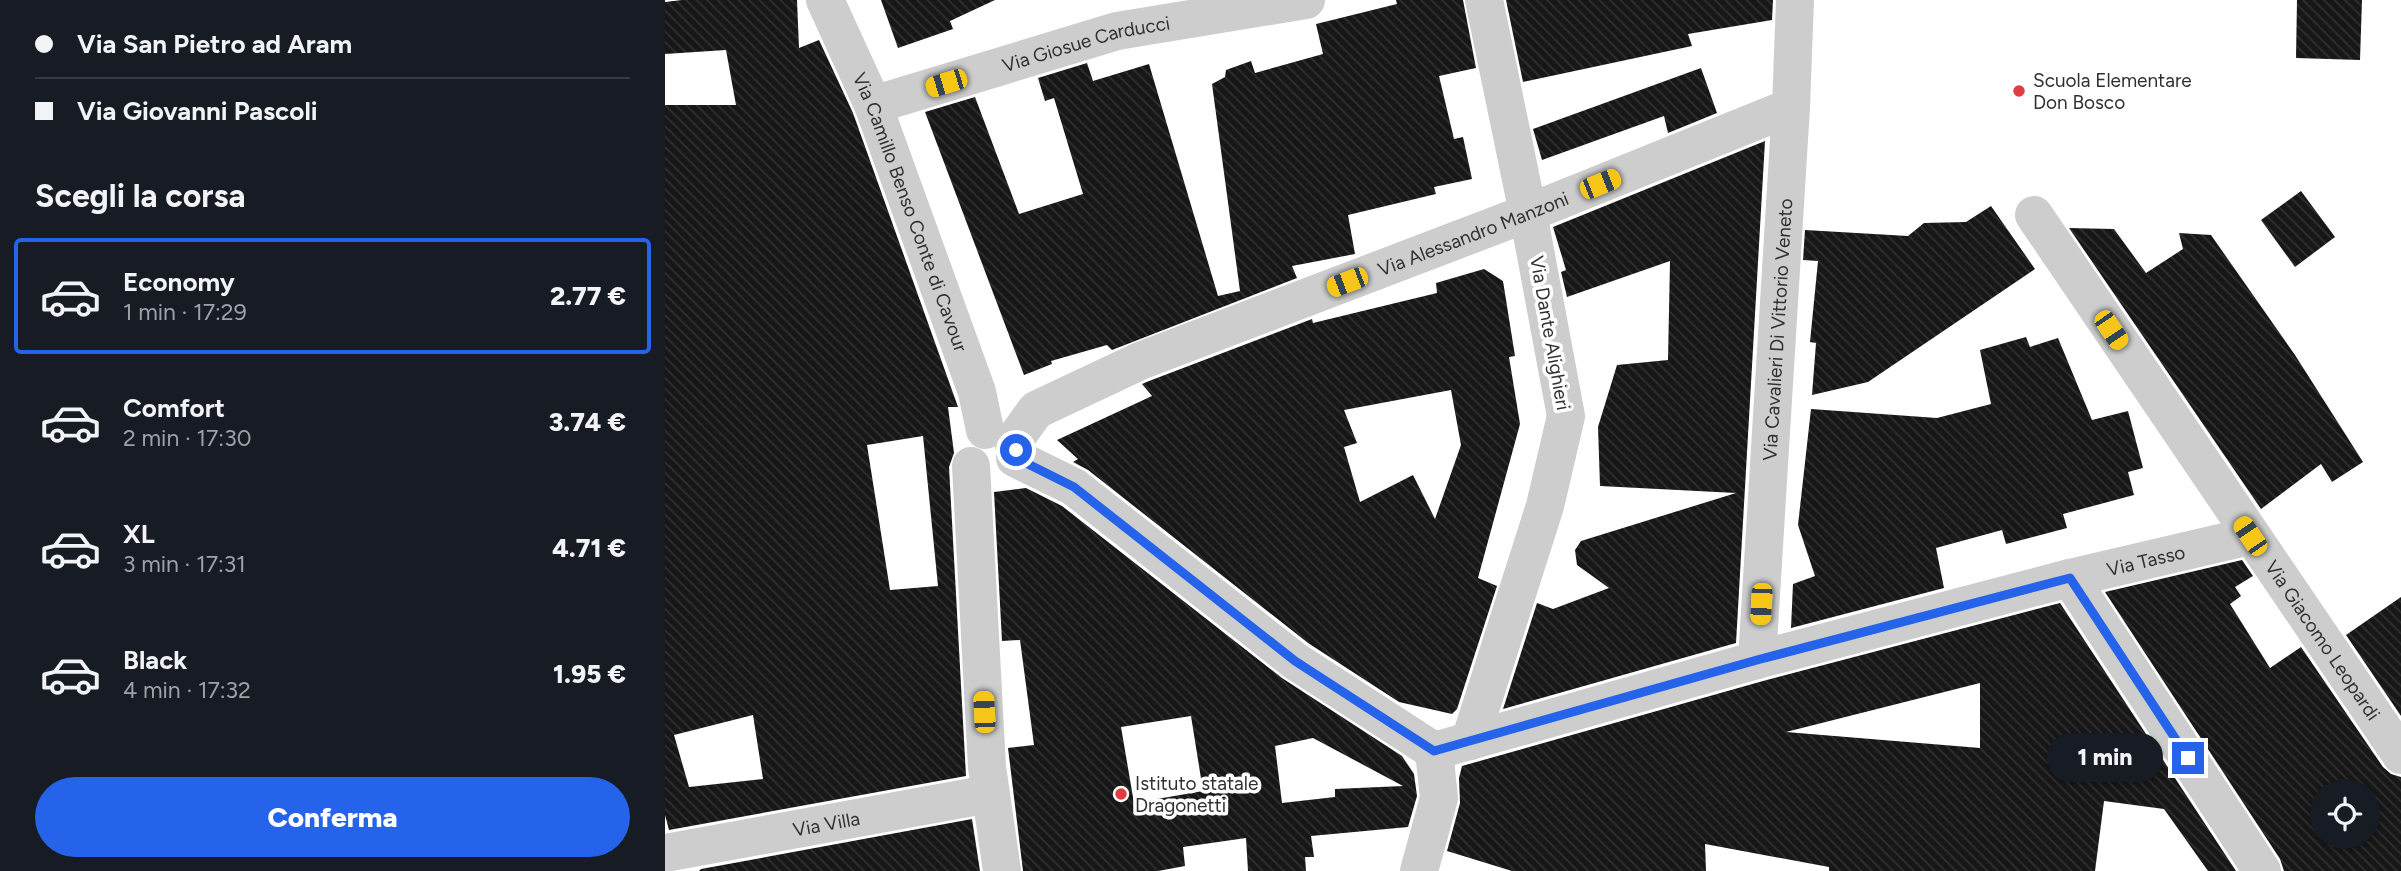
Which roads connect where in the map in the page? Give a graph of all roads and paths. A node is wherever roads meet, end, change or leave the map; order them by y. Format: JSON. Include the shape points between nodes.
{"nodes":[{"id":1,"x":825,"y":0,"type":"edge"},
{"id":2,"x":1306,"y":0,"type":"edge"},
{"id":3,"x":1483,"y":0,"type":"edge"},
{"id":4,"x":1795,"y":0,"type":"edge"},
{"id":5,"x":873,"y":105,"type":"junction"},
{"id":6,"x":1791,"y":107,"type":"junction"},
{"id":7,"x":1528,"y":213,"type":"junction"},
{"id":8,"x":2034,"y":215,"type":"dead end"},
{"id":9,"x":1005,"y":443,"type":"junction"},
{"id":10,"x":2250,"y":536,"type":"junction"},
{"id":11,"x":2070,"y":578,"type":"junction"},
{"id":12,"x":1757,"y":660,"type":"junction"},
{"id":13,"x":1452,"y":746,"type":"junction"},
{"id":14,"x":2401,"y":755,"type":"edge"},
{"id":15,"x":989,"y":794,"type":"junction"},
{"id":16,"x":665,"y":853,"type":"edge"},
{"id":17,"x":1002,"y":871,"type":"edge"},
{"id":18,"x":1419,"y":871,"type":"edge"},
{"id":19,"x":2262,"y":871,"type":"edge"}],
"edges":[{"from":1,"to":5,"type":"street","name":"Via Camillo Benso Conte di Cavour"},
{"from":2,"to":5,"type":"street","name":"Via Giosue Carducci","via":[[1117,32]]},
{"from":3,"to":7,"type":"street","name":"Via Dante Alighieri"},
{"from":4,"to":6,"type":"street","name":"Via Cavalieri Di Vittorio Veneto"},
{"from":5,"to":9,"type":"street","name":"Via Camillo Benso Conte di Cavour","via":[[977,392]]},
{"from":6,"to":7,"type":"street","name":"Via Alessandro Manzoni"},
{"from":6,"to":12,"type":"street","name":"Via Cavalieri Di Vittorio Veneto"},
{"from":7,"to":9,"type":"street","name":"Via Alessandro Manzoni","via":[[1078,388],[1036,410]]},
{"from":7,"to":13,"type":"street","name":"Via Dante Alighieri","via":[[1566,416],[1545,506]]},
{"from":8,"to":10,"type":"street","name":"Via Giacomo Leopardi"},
{"from":9,"to":13,"type":"street","via":[[1074,487],[1295,661]]},
{"from":9,"to":15,"type":"street","name":"Via Alessandro Manzoni","via":[[978,432],[969,444]]},
{"from":10,"to":11,"type":"street","name":"Via Tasso"},
{"from":10,"to":14,"type":"street","name":"Via Giacomo Leopardi"},
{"from":11,"to":12,"type":"street","name":"Via Tasso"},
{"from":11,"to":19,"type":"street"},
{"from":12,"to":13,"type":"street","name":"Via Tasso"},
{"from":13,"to":18,"type":"street"},
{"from":15,"to":16,"type":"street","name":"Via Villa"},
{"from":15,"to":17,"type":"street"}]}
